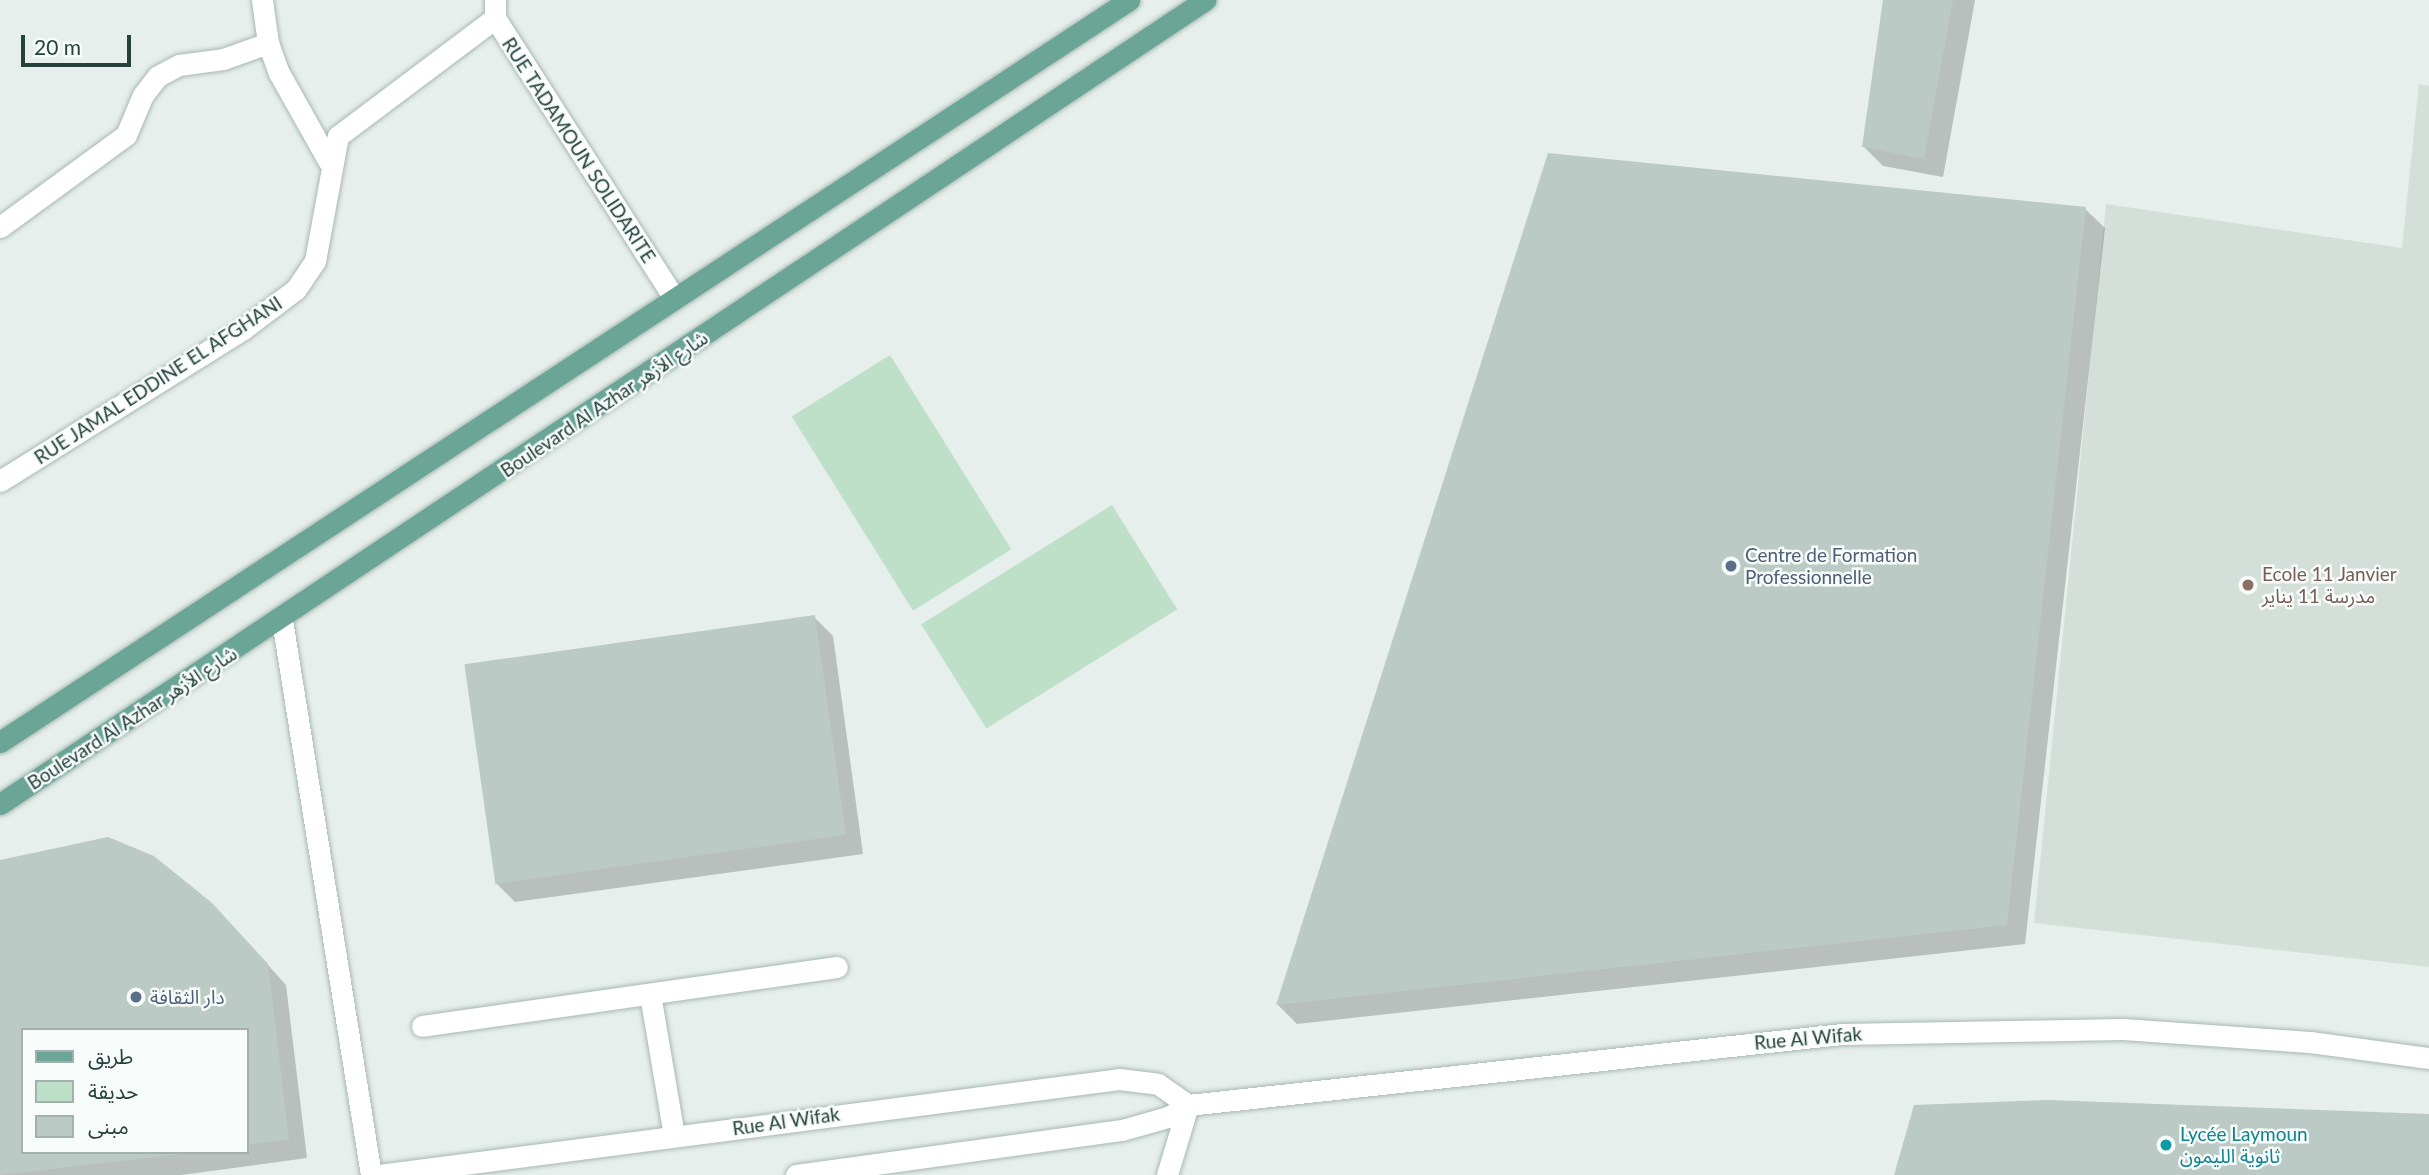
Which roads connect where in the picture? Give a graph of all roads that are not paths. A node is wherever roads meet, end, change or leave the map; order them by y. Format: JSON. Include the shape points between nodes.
{"nodes":[{"id":1,"x":262,"y":0,"type":"edge"},
{"id":2,"x":1129,"y":0,"type":"edge"},
{"id":3,"x":1205,"y":0,"type":"edge"},
{"id":4,"x":495,"y":9,"type":"edge"},
{"id":5,"x":268,"y":43,"type":"junction"},
{"id":6,"x":330,"y":162,"type":"junction"},
{"id":7,"x":0,"y":227,"type":"edge"},
{"id":8,"x":673,"y":296,"type":"junction"},
{"id":9,"x":0,"y":481,"type":"edge"},
{"id":10,"x":282,"y":620,"type":"junction"},
{"id":11,"x":0,"y":742,"type":"edge"},
{"id":12,"x":0,"y":804,"type":"edge"},
{"id":13,"x":837,"y":967,"type":"dead end"},
{"id":14,"x":650,"y":994,"type":"junction"},
{"id":15,"x":422,"y":1026,"type":"dead end"},
{"id":16,"x":2429,"y":1058,"type":"edge"},
{"id":17,"x":1188,"y":1105,"type":"junction"},
{"id":18,"x":674,"y":1136,"type":"junction"},
{"id":19,"x":371,"y":1175,"type":"edge"},
{"id":20,"x":379,"y":1175,"type":"edge"},
{"id":21,"x":796,"y":1175,"type":"edge"},
{"id":22,"x":1167,"y":1175,"type":"edge"}],
"edges":[{"from":1,"to":5,"type":"street"},
{"from":2,"to":8,"type":"main road"},
{"from":3,"to":10,"type":"main road","name":"Boulevard Al Azhar شارع الأزهر"},
{"from":4,"to":6,"type":"street","name":"RUE JAMAL EDDINE EL AFGHANI","via":[[348,126],[338,136]]},
{"from":4,"to":8,"type":"street","name":"RUE TADAMOUN SOLIDARITE"},
{"from":5,"to":6,"type":"street","via":[[279,73]]},
{"from":5,"to":7,"type":"street","via":[[223,59],[179,65],[158,76],[126,135]]},
{"from":6,"to":9,"type":"street","name":"RUE JAMAL EDDINE EL AFGHANI","via":[[315,261],[296,289],[243,329]]},
{"from":8,"to":11,"type":"main road"},
{"from":10,"to":12,"type":"main road","name":"Boulevard Al Azhar شارع الأزهر"},
{"from":10,"to":19,"type":"street"},
{"from":13,"to":14,"type":"street"},
{"from":14,"to":15,"type":"street"},
{"from":14,"to":18,"type":"street"},
{"from":16,"to":17,"type":"street","name":"Rue Al Wifak","via":[[2217,1034],[1936,1029],[1842,1034]]},
{"from":17,"to":18,"type":"street","name":"Rue Al Wifak","via":[[1158,1084],[1119,1079]]},
{"from":17,"to":21,"type":"street","name":"Rue Al Wifak","via":[[1168,1117],[1122,1130]]},
{"from":17,"to":22,"type":"street"},
{"from":18,"to":20,"type":"street","name":"Rue Al Wifak"}]}
